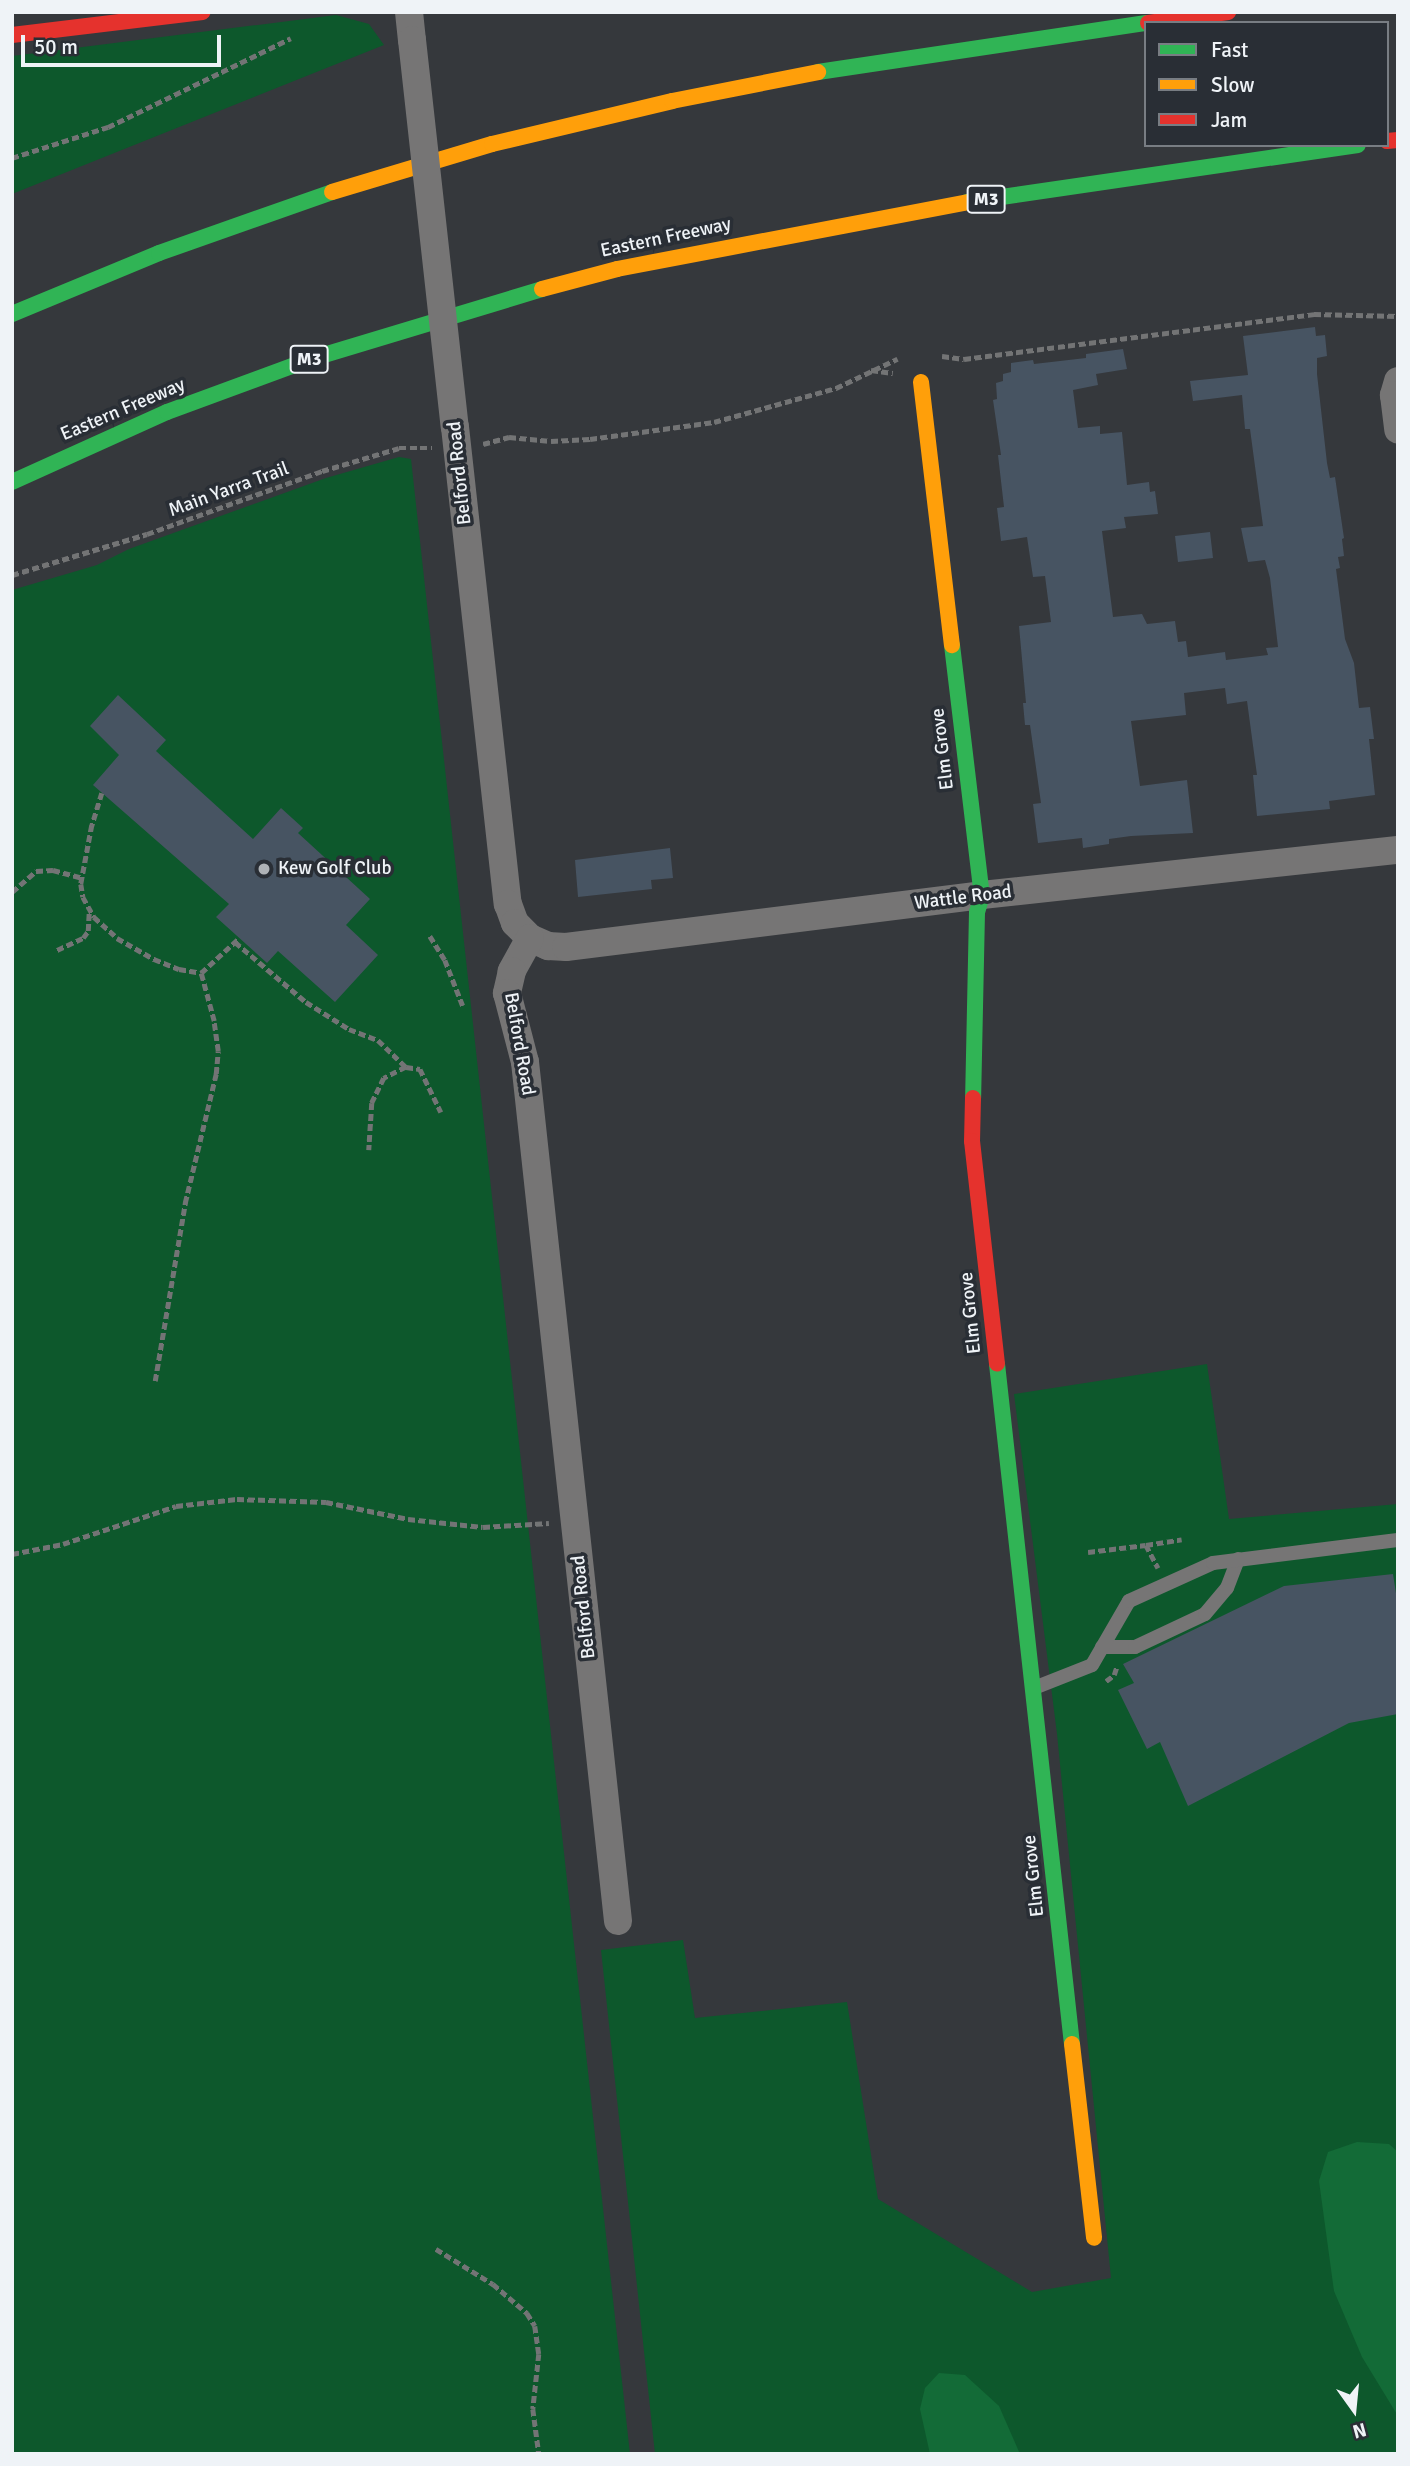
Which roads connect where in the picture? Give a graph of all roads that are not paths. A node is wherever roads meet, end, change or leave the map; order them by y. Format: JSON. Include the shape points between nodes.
{"nodes":[{"id":1,"x":203,"y":12,"type":"edge"},
{"id":2,"x":409,"y":12,"type":"edge"},
{"id":3,"x":1228,"y":12,"type":"edge"},
{"id":4,"x":1162,"y":21,"type":"edge"},
{"id":5,"x":1144,"y":23,"type":"edge"},
{"id":6,"x":12,"y":35,"type":"edge"},
{"id":7,"x":1344,"y":147,"type":"edge"},
{"id":8,"x":12,"y":314,"type":"edge"},
{"id":9,"x":1398,"y":381,"type":"edge"},
{"id":10,"x":921,"y":382,"type":"dead end"},
{"id":11,"x":1398,"y":430,"type":"edge"},
{"id":12,"x":12,"y":482,"type":"edge"},
{"id":13,"x":1398,"y":850,"type":"edge"},
{"id":14,"x":982,"y":895,"type":"junction"},
{"id":15,"x":530,"y":938,"type":"junction"},
{"id":16,"x":1398,"y":1540,"type":"edge"},
{"id":17,"x":1238,"y":1559,"type":"junction"},
{"id":18,"x":1102,"y":1647,"type":"junction"},
{"id":19,"x":1034,"y":1688,"type":"junction"},
{"id":20,"x":618,"y":1921,"type":"dead end"},
{"id":21,"x":1094,"y":2238,"type":"dead end"}],
"edges":[{"from":1,"to":6,"type":"main road"},
{"from":2,"to":15,"type":"street","name":"Belford Road","bridge":true,"via":[[508,904],[515,923]]},
{"from":3,"to":4,"type":"main road"},
{"from":5,"to":8,"type":"main road","via":[[827,70],[492,144],[290,205]]},
{"from":7,"to":12,"type":"main road","name":"Eastern Freeway","number":"M3","via":[[945,205],[617,269],[314,358],[167,411]]},
{"from":9,"to":11,"type":"street","via":[[1394,395]]},
{"from":10,"to":14,"type":"main road","name":"Elm Grove"},
{"from":13,"to":14,"type":"street","name":"Wattle Road"},
{"from":14,"to":15,"type":"street","name":"Wattle Road","via":[[566,947]]},
{"from":14,"to":19,"type":"main road","name":"Elm Grove","via":[[977,912],[972,1141]]},
{"from":15,"to":20,"type":"street","name":"Belford Road","via":[[512,971],[507,993],[525,1062]]},
{"from":16,"to":17,"type":"lane"},
{"from":17,"to":18,"type":"lane","via":[[1213,1563],[1129,1601]]},
{"from":17,"to":18,"type":"lane","via":[[1227,1588],[1205,1614],[1135,1647]]},
{"from":18,"to":19,"type":"lane","via":[[1092,1665]]},
{"from":19,"to":21,"type":"main road","name":"Elm Grove"}]}
